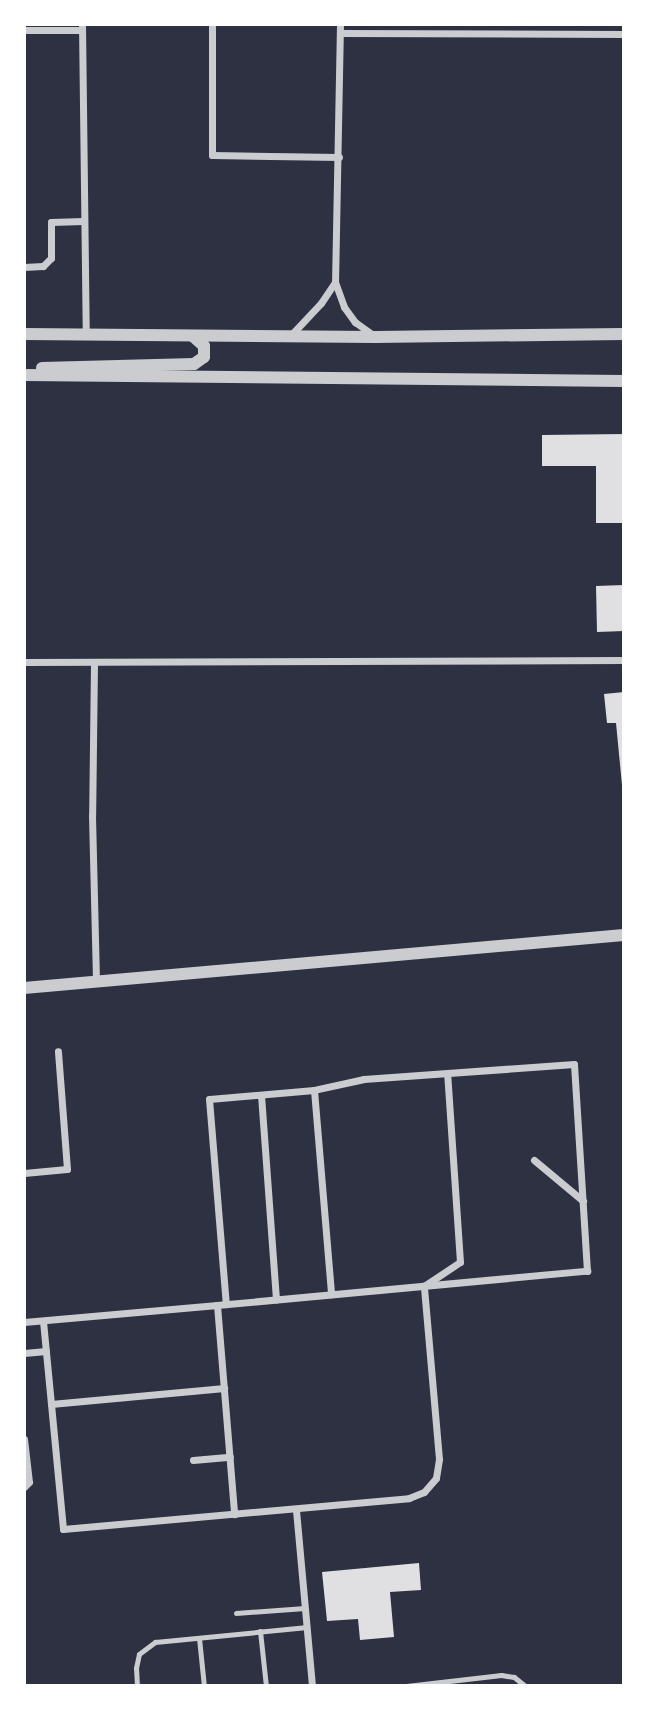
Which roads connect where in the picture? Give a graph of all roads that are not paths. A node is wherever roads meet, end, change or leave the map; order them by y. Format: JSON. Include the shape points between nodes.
{"nodes":[{"id":1,"x":212,"y":24,"type":"edge"},
{"id":2,"x":82,"y":27,"type":"edge"},
{"id":3,"x":485,"y":28,"type":"edge"},
{"id":4,"x":340,"y":29,"type":"edge"},
{"id":5,"x":24,"y":30,"type":"edge"},
{"id":6,"x":624,"y":34,"type":"edge"},
{"id":7,"x":339,"y":157,"type":"junction"},
{"id":8,"x":83,"y":221,"type":"junction"},
{"id":9,"x":24,"y":267,"type":"edge"},
{"id":10,"x":335,"y":282,"type":"junction"},
{"id":11,"x":24,"y":334,"type":"edge"},
{"id":12,"x":624,"y":334,"type":"edge"},
{"id":13,"x":86,"y":335,"type":"junction"},
{"id":14,"x":193,"y":336,"type":"junction"},
{"id":15,"x":290,"y":337,"type":"junction"},
{"id":16,"x":375,"y":337,"type":"junction"},
{"id":17,"x":24,"y":373,"type":"edge"},
{"id":18,"x":624,"y":380,"type":"edge"},
{"id":19,"x":624,"y":660,"type":"edge"},
{"id":20,"x":24,"y":662,"type":"edge"},
{"id":21,"x":94,"y":663,"type":"junction"},
{"id":22,"x":624,"y":935,"type":"edge"},
{"id":23,"x":96,"y":982,"type":"junction"},
{"id":24,"x":24,"y":988,"type":"edge"},
{"id":25,"x":58,"y":1051,"type":"dead end"},
{"id":26,"x":447,"y":1073,"type":"junction"},
{"id":27,"x":314,"y":1090,"type":"junction"},
{"id":28,"x":261,"y":1094,"type":"junction"},
{"id":29,"x":534,"y":1160,"type":"dead end"},
{"id":30,"x":24,"y":1173,"type":"edge"},
{"id":31,"x":583,"y":1202,"type":"junction"},
{"id":32,"x":425,"y":1286,"type":"junction"},
{"id":33,"x":331,"y":1294,"type":"junction"},
{"id":34,"x":276,"y":1299,"type":"junction"},
{"id":35,"x":226,"y":1304,"type":"junction"},
{"id":36,"x":217,"y":1305,"type":"junction"},
{"id":37,"x":43,"y":1321,"type":"junction"},
{"id":38,"x":24,"y":1322,"type":"edge"},
{"id":39,"x":46,"y":1351,"type":"junction"},
{"id":40,"x":24,"y":1353,"type":"edge"},
{"id":41,"x":224,"y":1388,"type":"junction"},
{"id":42,"x":51,"y":1404,"type":"junction"},
{"id":43,"x":24,"y":1439,"type":"edge"},
{"id":44,"x":230,"y":1457,"type":"junction"},
{"id":45,"x":193,"y":1460,"type":"dead end"},
{"id":46,"x":24,"y":1487,"type":"edge"},
{"id":47,"x":296,"y":1510,"type":"junction"},
{"id":48,"x":234,"y":1514,"type":"junction"},
{"id":49,"x":305,"y":1608,"type":"junction"},
{"id":50,"x":236,"y":1613,"type":"dead end"},
{"id":51,"x":307,"y":1627,"type":"junction"},
{"id":52,"x":260,"y":1632,"type":"junction"},
{"id":53,"x":199,"y":1638,"type":"junction"},
{"id":54,"x":137,"y":1685,"type":"edge"},
{"id":55,"x":204,"y":1685,"type":"edge"},
{"id":56,"x":266,"y":1685,"type":"edge"},
{"id":57,"x":312,"y":1685,"type":"edge"},
{"id":58,"x":406,"y":1685,"type":"edge"},
{"id":59,"x":524,"y":1685,"type":"edge"}],
"edges":[{"from":1,"to":7,"type":"street","via":[[212,155]]},
{"from":2,"to":5,"type":"street"},
{"from":2,"to":8,"type":"street"},
{"from":3,"to":4,"type":"street"},
{"from":3,"to":6,"type":"street"},
{"from":4,"to":7,"type":"street"},
{"from":7,"to":10,"type":"street"},
{"from":8,"to":9,"type":"street","via":[[51,222],[51,258],[43,267]]},
{"from":8,"to":13,"type":"street"},
{"from":10,"to":15,"type":"street"},
{"from":10,"to":16,"type":"street","via":[[344,307]]},
{"from":11,"to":13,"type":"street"},
{"from":12,"to":16,"type":"street"},
{"from":13,"to":14,"type":"street"},
{"from":14,"to":15,"type":"street"},
{"from":14,"to":17,"type":"street","via":[[204,346],[204,357],[194,364],[79,365]]},
{"from":15,"to":16,"type":"street"},
{"from":17,"to":18,"type":"street"},
{"from":19,"to":21,"type":"street"},
{"from":20,"to":21,"type":"street"},
{"from":21,"to":23,"type":"street"},
{"from":22,"to":23,"type":"street"},
{"from":23,"to":24,"type":"street"},
{"from":25,"to":30,"type":"street","via":[[67,1168]]},
{"from":26,"to":27,"type":"street","via":[[364,1079]]},
{"from":26,"to":31,"type":"street","via":[[574,1064]]},
{"from":26,"to":32,"type":"street","via":[[460,1262]]},
{"from":27,"to":28,"type":"street"},
{"from":27,"to":33,"type":"street"},
{"from":28,"to":34,"type":"street"},
{"from":28,"to":35,"type":"street","via":[[209,1098]]},
{"from":29,"to":31,"type":"street"},
{"from":31,"to":32,"type":"street","via":[[587,1271]]},
{"from":32,"to":33,"type":"street"},
{"from":32,"to":47,"type":"street","via":[[439,1459],[436,1478],[424,1492],[409,1499]]},
{"from":33,"to":34,"type":"street"},
{"from":34,"to":35,"type":"street"},
{"from":35,"to":36,"type":"street"},
{"from":36,"to":37,"type":"street"},
{"from":36,"to":41,"type":"street"},
{"from":37,"to":38,"type":"street"},
{"from":37,"to":39,"type":"street"},
{"from":39,"to":40,"type":"street"},
{"from":39,"to":42,"type":"street"},
{"from":41,"to":42,"type":"street"},
{"from":41,"to":44,"type":"street"},
{"from":42,"to":48,"type":"street","via":[[63,1529]]},
{"from":43,"to":46,"type":"street","via":[[29,1482]]},
{"from":44,"to":45,"type":"street"},
{"from":44,"to":48,"type":"street"},
{"from":47,"to":48,"type":"street"},
{"from":47,"to":49,"type":"street"},
{"from":49,"to":50,"type":"lane"},
{"from":49,"to":51,"type":"street"},
{"from":51,"to":52,"type":"lane"},
{"from":51,"to":57,"type":"street"},
{"from":52,"to":53,"type":"lane"},
{"from":52,"to":56,"type":"lane"},
{"from":53,"to":54,"type":"lane","via":[[148,1645],[139,1654]]},
{"from":53,"to":55,"type":"lane"},
{"from":58,"to":59,"type":"lane","via":[[501,1675]]}]}
